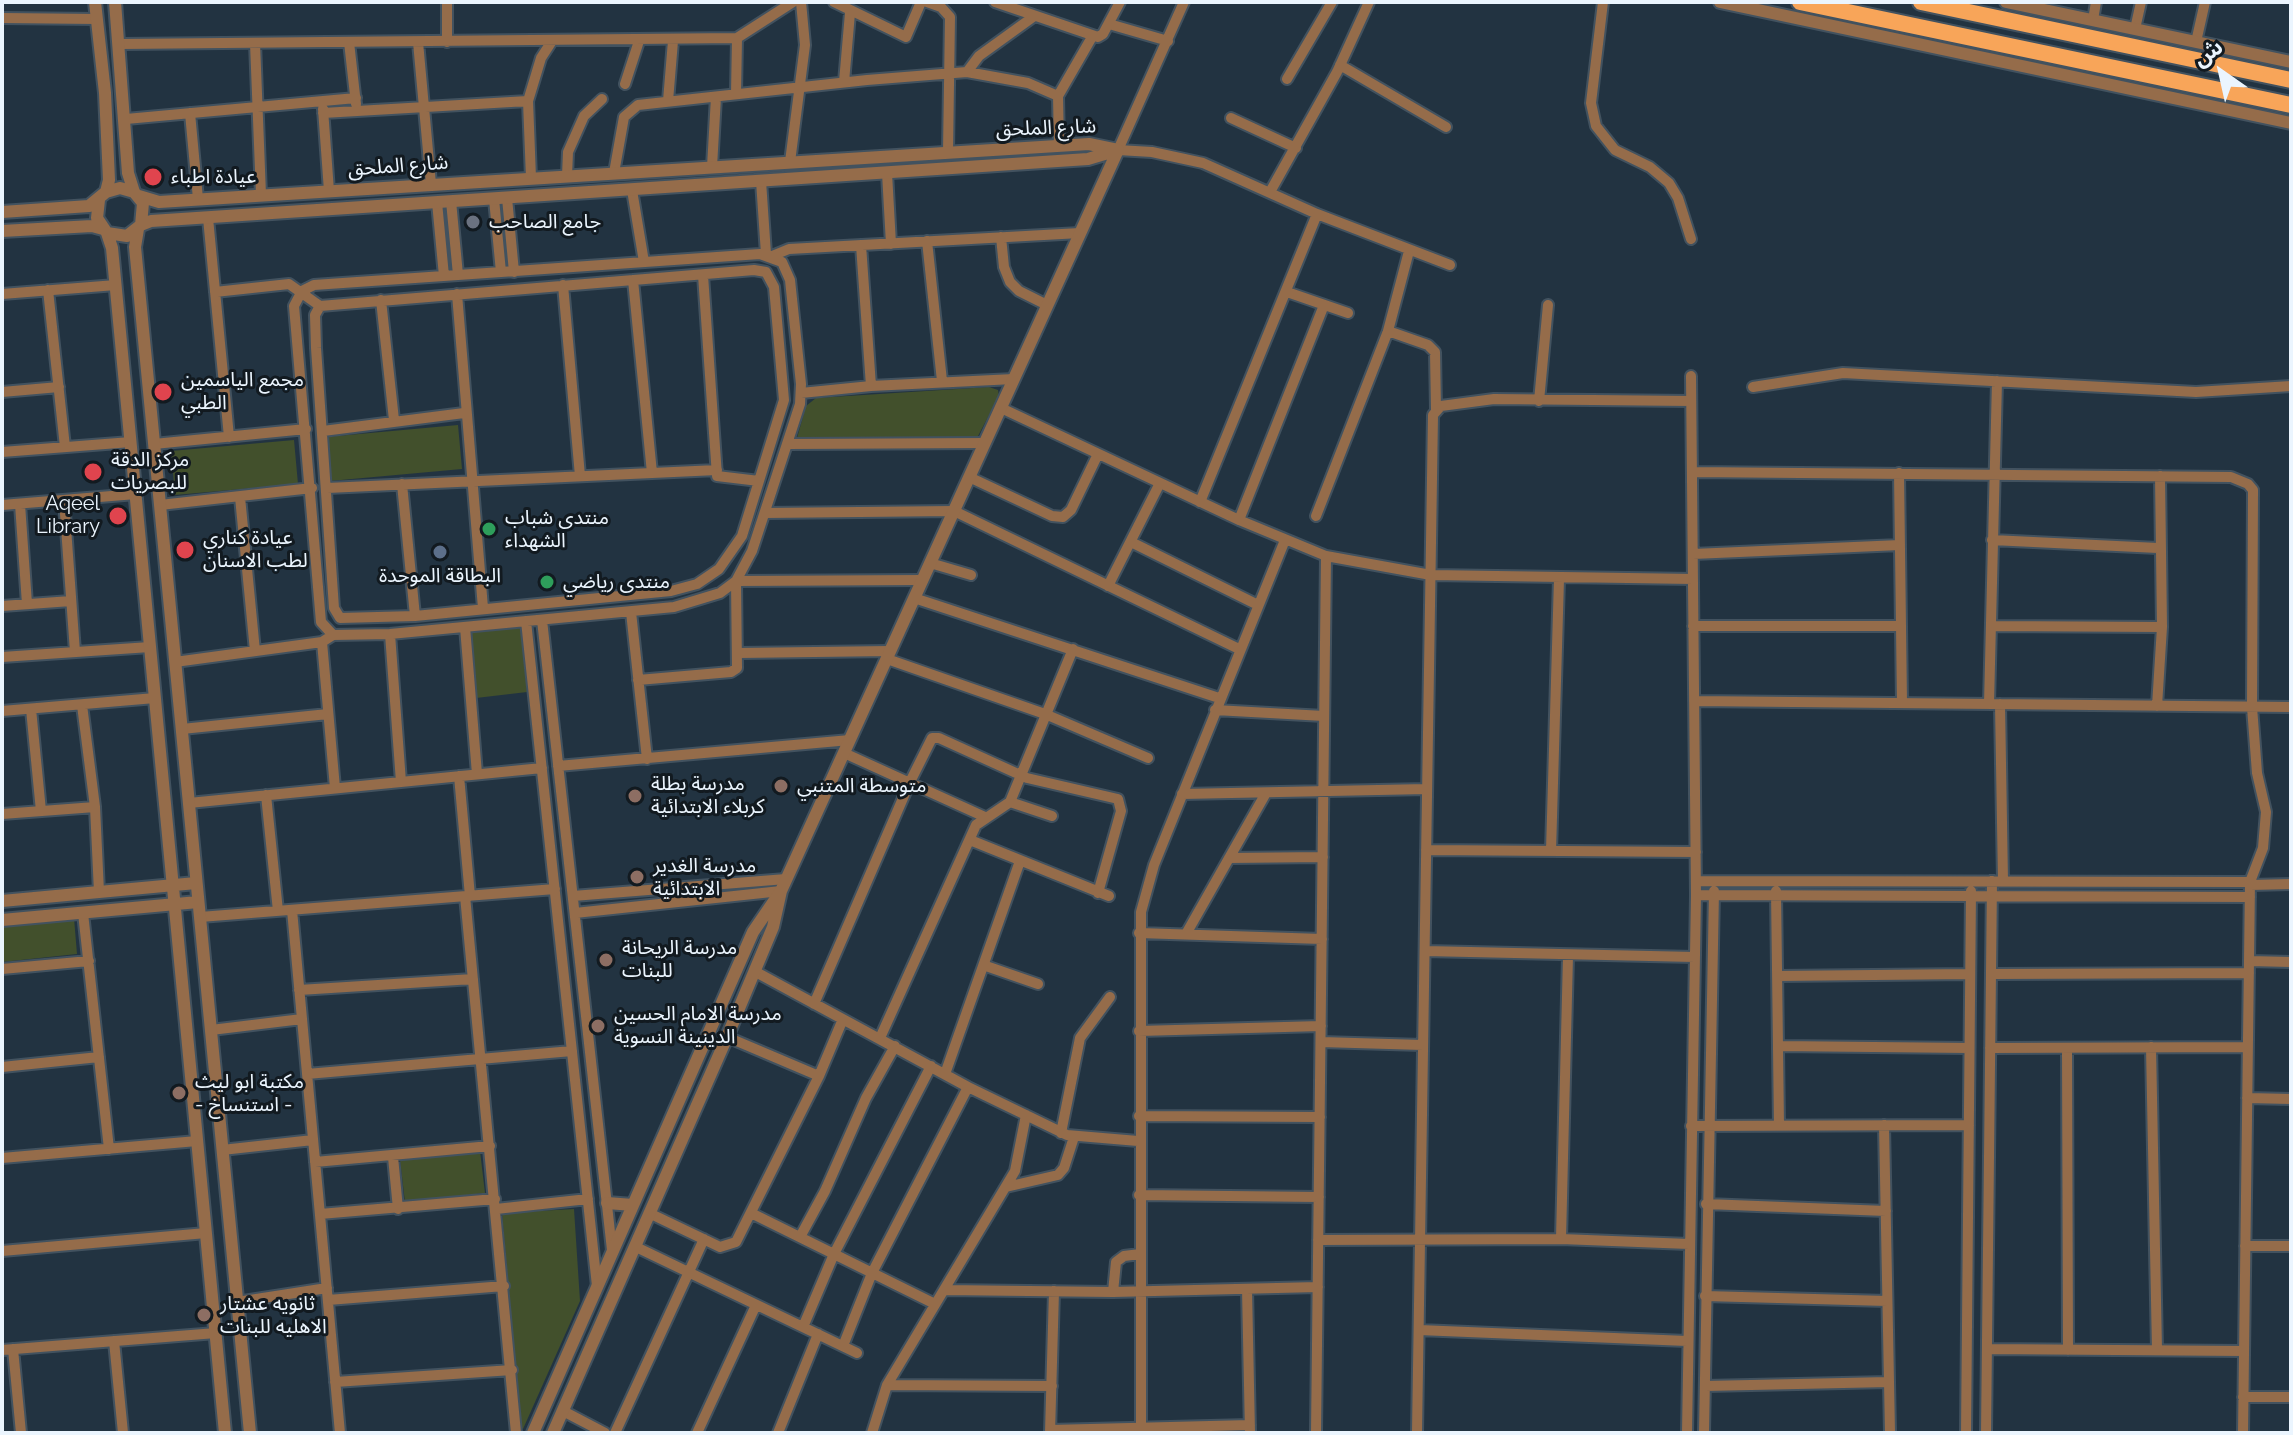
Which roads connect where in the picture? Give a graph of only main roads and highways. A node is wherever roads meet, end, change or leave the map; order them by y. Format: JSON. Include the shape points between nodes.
{"nodes":[{"id":1,"x":1800,"y":2,"type":"edge"},
{"id":2,"x":1921,"y":2,"type":"edge"},
{"id":3,"x":2087,"y":37,"type":"junction"},
{"id":4,"x":2137,"y":48,"type":"junction"},
{"id":5,"x":2083,"y":61,"type":"junction"},
{"id":6,"x":2132,"y":72,"type":"junction"},
{"id":7,"x":2291,"y":80,"type":"edge"},
{"id":8,"x":2291,"y":105,"type":"edge"}],
"edges":[{"from":1,"to":5,"type":"main road"},
{"from":2,"to":3,"type":"main road"},
{"from":3,"to":4,"type":"main road"},
{"from":3,"to":5,"type":"main road","via":[[2091,48]]},
{"from":4,"to":6,"type":"main road","via":[[2129,60]]},
{"from":4,"to":7,"type":"main road"},
{"from":5,"to":6,"type":"main road"},
{"from":6,"to":8,"type":"main road"}]}
